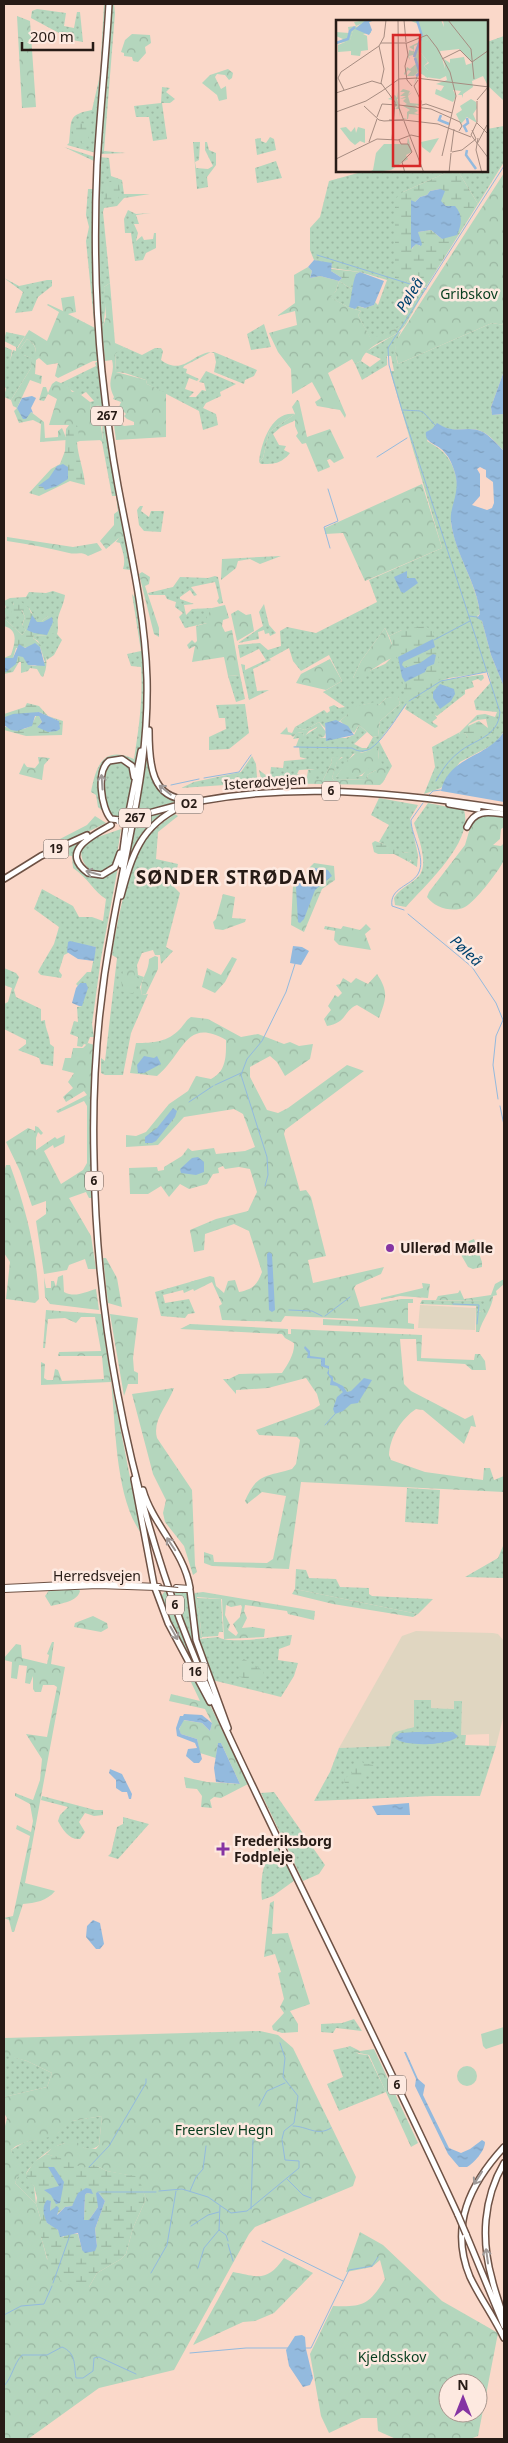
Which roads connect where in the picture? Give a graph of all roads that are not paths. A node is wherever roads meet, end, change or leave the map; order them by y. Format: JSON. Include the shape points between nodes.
{"nodes":[{"id":1,"x":109,"y":4,"type":"edge"},
{"id":2,"x":146,"y":673,"type":"junction"},
{"id":3,"x":147,"y":716,"type":"junction"},
{"id":4,"x":134,"y":786,"type":"junction"},
{"id":5,"x":229,"y":795,"type":"junction"},
{"id":6,"x":504,"y":812,"type":"edge"},
{"id":7,"x":145,"y":814,"type":"joint"},
{"id":8,"x":119,"y":821,"type":"junction"},
{"id":9,"x":111,"y":825,"type":"junction"},
{"id":10,"x":467,"y":827,"type":"dead end"},
{"id":11,"x":126,"y":828,"type":"junction"},
{"id":12,"x":4,"y":879,"type":"edge"},
{"id":13,"x":114,"y":918,"type":"junction"},
{"id":14,"x":111,"y":932,"type":"junction"},
{"id":15,"x":125,"y":1428,"type":"junction"},
{"id":16,"x":131,"y":1454,"type":"junction"},
{"id":17,"x":157,"y":1587,"type":"junction"},
{"id":18,"x":4,"y":1589,"type":"edge"},
{"id":19,"x":192,"y":1591,"type":"junction"},
{"id":20,"x":236,"y":1753,"type":"junction"},
{"id":21,"x":504,"y":2147,"type":"edge"},
{"id":22,"x":504,"y":2163,"type":"edge"},
{"id":23,"x":504,"y":2320,"type":"edge"},
{"id":24,"x":504,"y":2326,"type":"edge"},
{"id":25,"x":504,"y":2338,"type":"edge"}],
"edges":[{"from":1,"to":2,"type":"highway","number":"267","via":[[98,154],[96,269],[102,377],[116,480],[140,602]]},
{"from":2,"to":3,"type":"highway","number":"267"},
{"from":5,"to":2,"type":"highway","one_way":true,"via":[[180,798],[166,792],[157,782],[151,763]]},
{"from":3,"to":4,"type":"highway"},
{"from":3,"to":13,"type":"highway","number":"267","via":[[139,797]]},
{"from":8,"to":4,"type":"highway","number":"6","one_way":true,"via":[[112,820],[106,813],[100,778],[104,766],[116,759],[127,761],[133,770]]},
{"from":4,"to":11,"type":"highway","number":"6"},
{"from":5,"to":6,"type":"highway","name":"Isterødvejen","number":"6","via":[[266,791],[328,791],[424,799]]},
{"from":5,"to":7,"type":"highway","name":"Isterødvejen","number":"6"},
{"from":5,"to":13,"type":"highway","number":"O2","via":[[181,807],[149,830],[135,851]]},
{"from":6,"to":10,"type":"highway","via":[[480,813],[472,817]]},
{"from":7,"to":8,"type":"highway","name":"Isterødvejen","number":"19","bridge":true},
{"from":8,"to":9,"type":"highway","name":"Isterødvejen","number":"19"},
{"from":11,"to":9,"type":"highway","one_way":true,"via":[[115,867],[104,875],[91,874],[80,864],[79,848],[87,838]]},
{"from":9,"to":12,"type":"highway","name":"Isterødvejen","number":"19","via":[[41,856]]},
{"from":11,"to":14,"type":"highway","number":"6"},
{"from":13,"to":14,"type":"highway","number":"267"},
{"from":14,"to":15,"type":"highway","number":"6","via":[[96,1061],[94,1164],[103,1291]]},
{"from":15,"to":16,"type":"highway","number":"6"},
{"from":19,"to":15,"type":"highway","one_way":true,"via":[[180,1557],[148,1505]]},
{"from":16,"to":17,"type":"highway","via":[[130,1462]]},
{"from":16,"to":20,"type":"highway","number":"6","via":[[178,1615]]},
{"from":17,"to":18,"type":"main road","name":"Herredsvejen"},
{"from":17,"to":19,"type":"main road","name":"Herredsvejen","bridge":true},
{"from":17,"to":20,"type":"highway","number":"16","one_way":true,"via":[[168,1623]]},
{"from":19,"to":20,"type":"highway","number":"16","via":[[196,1640]]},
{"from":20,"to":24,"type":"highway","number":"6","bridge":true,"via":[[458,2215]]},
{"from":21,"to":25,"type":"highway","one_way":true,"via":[[474,2185],[467,2203],[462,2234],[470,2277]]},
{"from":23,"to":22,"type":"highway","one_way":true,"via":[[491,2278],[485,2240],[489,2199]]}]}
